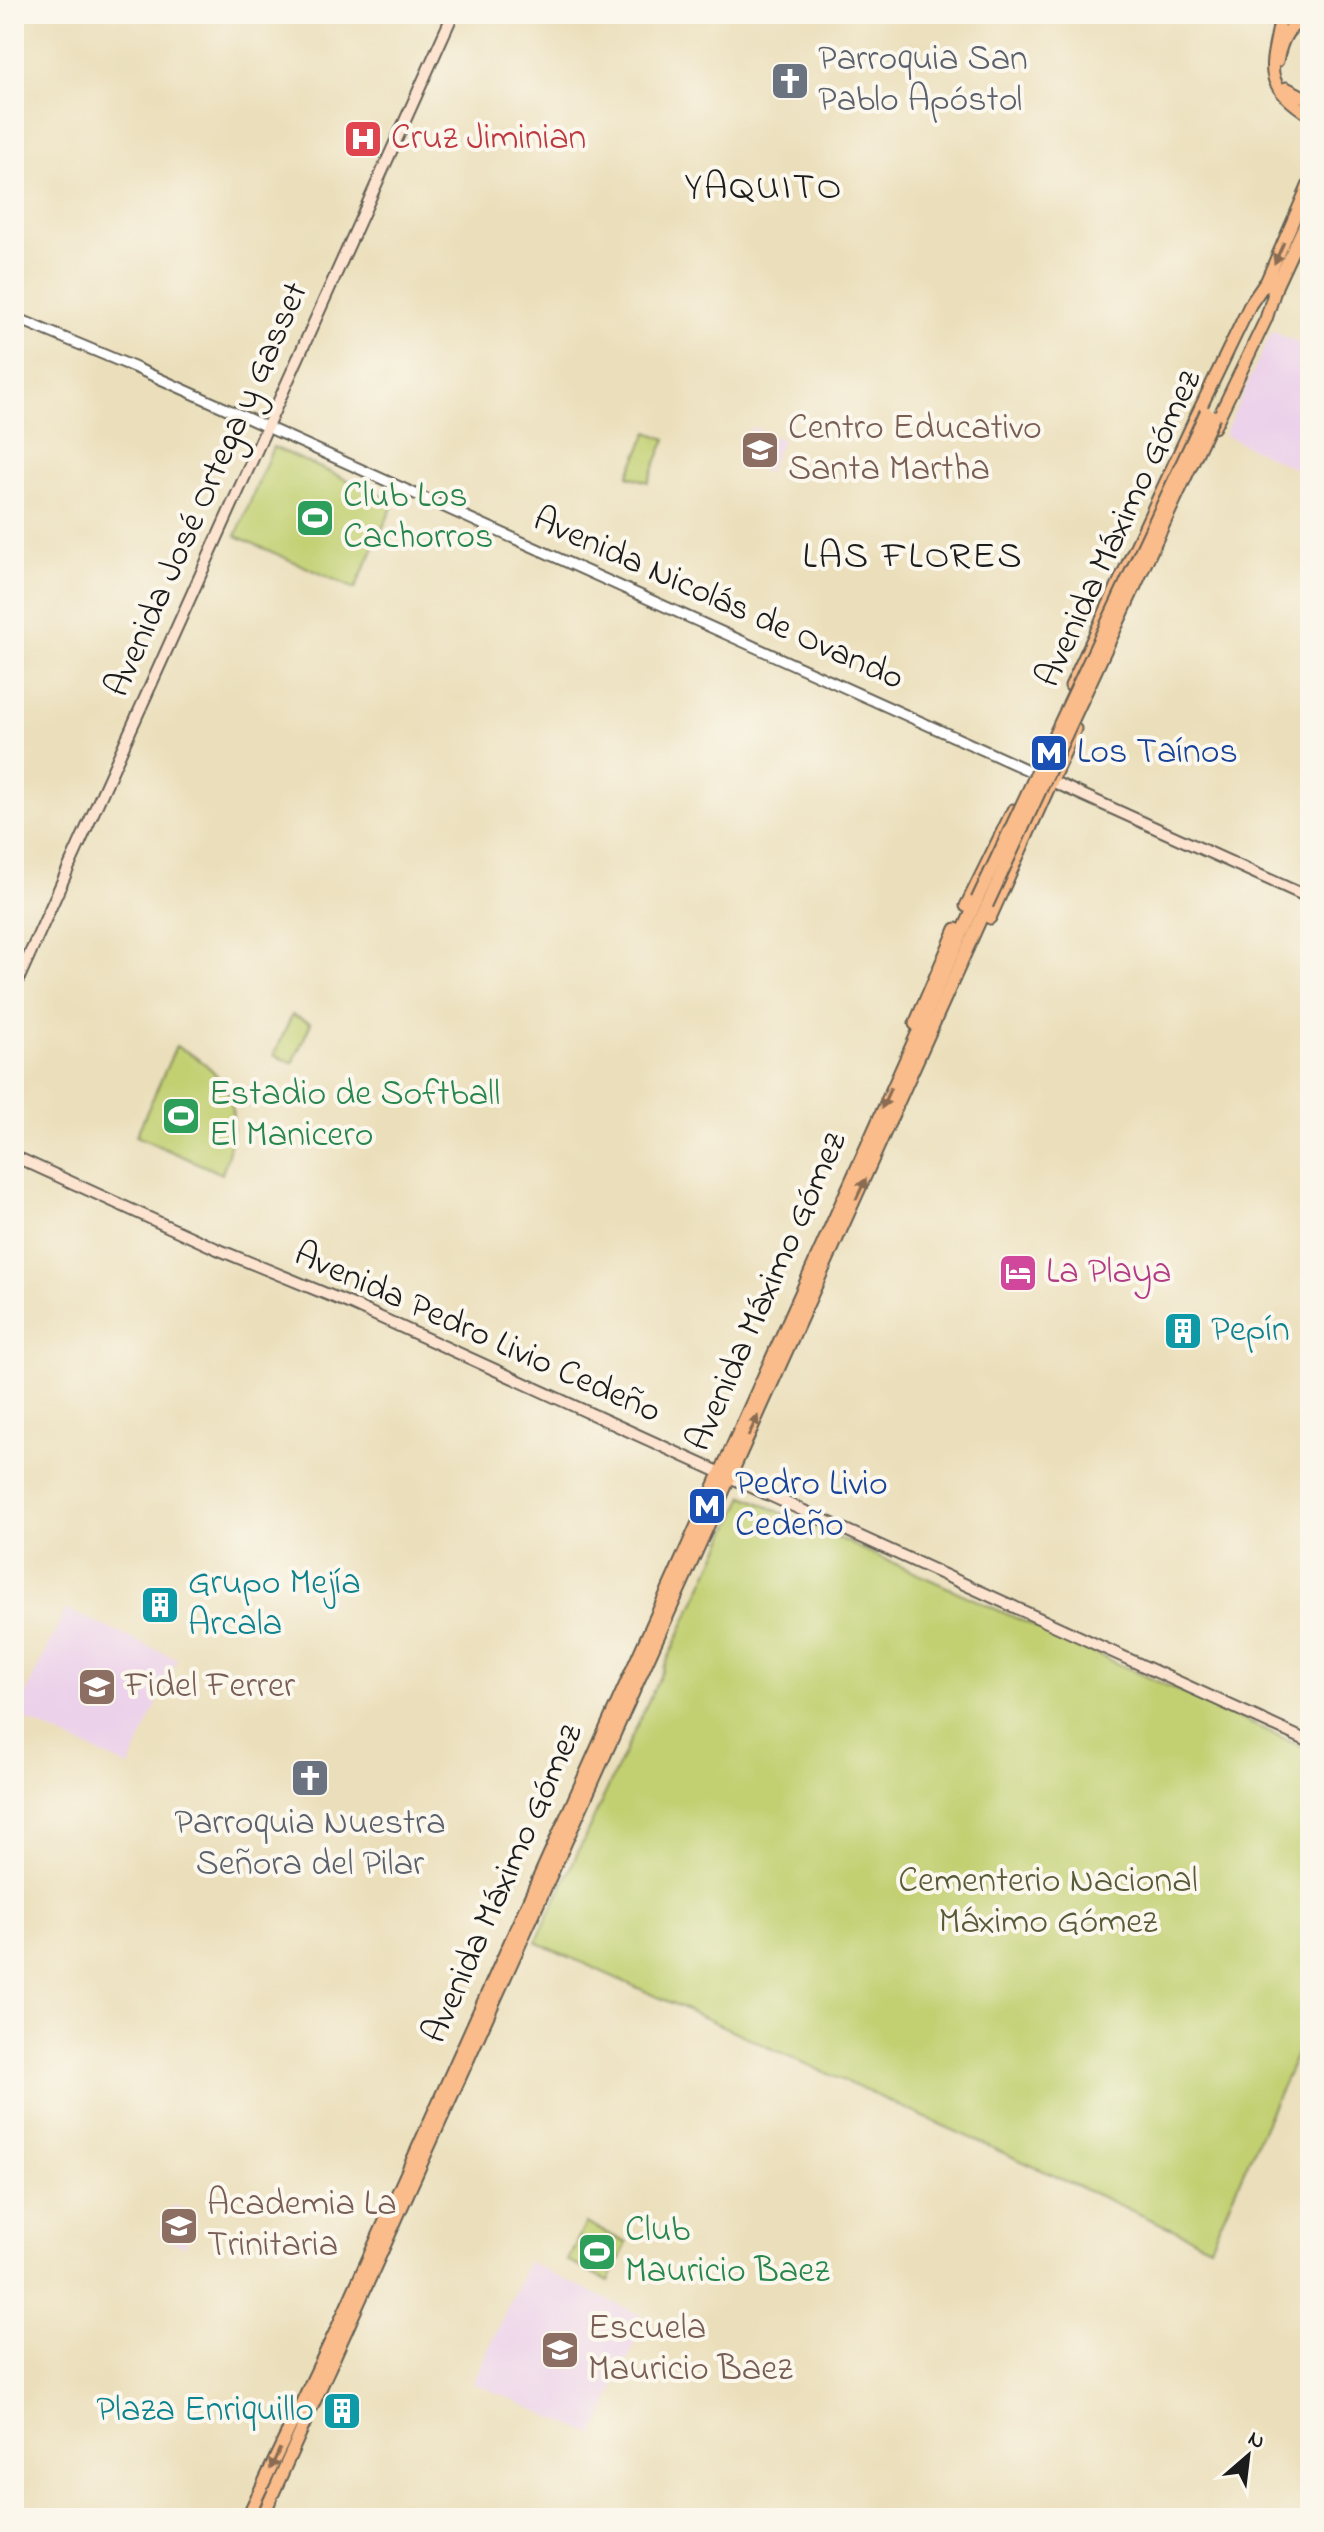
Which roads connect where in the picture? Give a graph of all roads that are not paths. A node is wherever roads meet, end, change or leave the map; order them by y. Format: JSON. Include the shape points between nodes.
{"nodes":[{"id":1,"x":453,"y":14,"type":"edge"},
{"id":2,"x":1281,"y":14,"type":"edge"},
{"id":3,"x":1310,"y":18,"type":"edge"},
{"id":4,"x":1310,"y":100,"type":"edge"},
{"id":5,"x":1310,"y":115,"type":"edge"},
{"id":6,"x":1310,"y":182,"type":"edge"},
{"id":7,"x":1310,"y":213,"type":"edge"},
{"id":8,"x":1271,"y":285,"type":"junction"},
{"id":9,"x":14,"y":317,"type":"edge"},
{"id":10,"x":267,"y":428,"type":"junction"},
{"id":11,"x":1032,"y":772,"type":"junction"},
{"id":12,"x":1051,"y":781,"type":"junction"},
{"id":13,"x":1310,"y":898,"type":"edge"},
{"id":14,"x":982,"y":903,"type":"junction"},
{"id":15,"x":14,"y":989,"type":"edge"},
{"id":16,"x":897,"y":1073,"type":"junction"},
{"id":17,"x":910,"y":1079,"type":"junction"},
{"id":18,"x":14,"y":1156,"type":"edge"},
{"id":19,"x":723,"y":1477,"type":"junction"},
{"id":20,"x":1310,"y":1742,"type":"edge"},
{"id":21,"x":247,"y":2518,"type":"edge"},
{"id":22,"x":262,"y":2518,"type":"edge"}],
"edges":[{"from":1,"to":10,"type":"main road","name":"Avenida José Ortega y Gasset"},
{"from":2,"to":5,"type":"main road","via":[[1271,56],[1273,81]]},
{"from":3,"to":4,"type":"main road","via":[[1283,38],[1277,60],[1286,88]]},
{"from":6,"to":8,"type":"main road","name":"Avenida Máximo Gómez","one_way":true},
{"from":7,"to":8,"type":"main road","name":"Avenida Máximo Gómez"},
{"from":8,"to":11,"type":"main road","via":[[1247,310]]},
{"from":8,"to":12,"type":"main road","via":[[1266,319]]},
{"from":8,"to":14,"type":"main road","name":"Avenida Máximo Gómez","bridge":true},
{"from":9,"to":10,"type":"street","name":"Avenida Nicolás de Ovando"},
{"from":10,"to":11,"type":"street","name":"Avenida Nicolás de Ovando"},
{"from":10,"to":15,"type":"main road","name":"Avenida José Ortega y Gasset"},
{"from":11,"to":12,"type":"main road","name":"Avenida Nicolás de Ovando"},
{"from":11,"to":16,"type":"main road","via":[[921,1006]]},
{"from":12,"to":13,"type":"main road","name":"Avenida Nicolás de Ovando"},
{"from":12,"to":17,"type":"main road","via":[[938,1034]]},
{"from":14,"to":16,"type":"main road","name":"Avenida Máximo Gómez"},
{"from":14,"to":17,"type":"main road","name":"Avenida Máximo Gómez"},
{"from":16,"to":19,"type":"main road","name":"Avenida Máximo Gómez","one_way":true},
{"from":19,"to":17,"type":"main road","name":"Avenida Máximo Gómez","one_way":true},
{"from":18,"to":19,"type":"main road","name":"Avenida Pedro Livio Cedeño","via":[[353,1305]]},
{"from":19,"to":20,"type":"main road","name":"Avenida Pedro Livio Cedeño"},
{"from":19,"to":21,"type":"main road","name":"Avenida Máximo Gómez","one_way":true},
{"from":19,"to":22,"type":"main road","name":"Avenida Máximo Gómez"}]}
